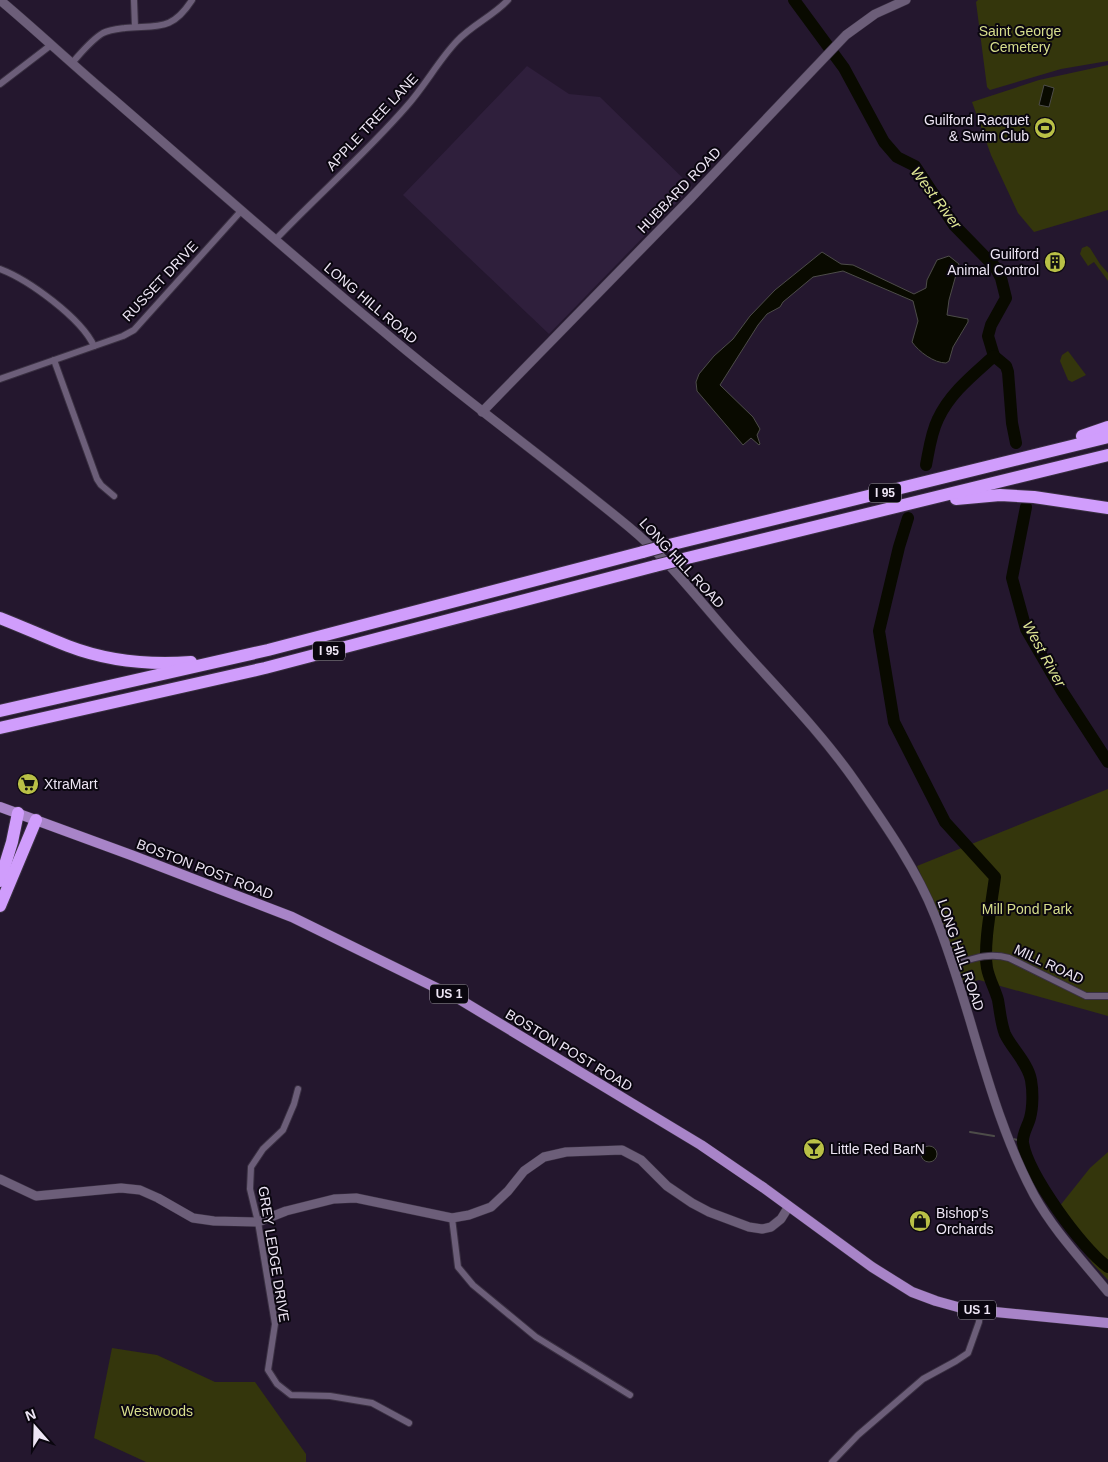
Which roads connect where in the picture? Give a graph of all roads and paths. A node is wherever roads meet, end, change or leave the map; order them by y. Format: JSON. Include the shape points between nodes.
{"nodes":[{"id":1,"x":0,"y":0,"type":"edge"},
{"id":2,"x":134,"y":0,"type":"edge"},
{"id":3,"x":192,"y":0,"type":"edge"},
{"id":4,"x":508,"y":0,"type":"edge"},
{"id":5,"x":906,"y":0,"type":"edge"},
{"id":6,"x":135,"y":27,"type":"junction"},
{"id":7,"x":51,"y":45,"type":"junction"},
{"id":8,"x":72,"y":64,"type":"junction"},
{"id":9,"x":0,"y":84,"type":"edge"},
{"id":10,"x":241,"y":211,"type":"junction"},
{"id":11,"x":275,"y":240,"type":"junction"},
{"id":12,"x":0,"y":269,"type":"edge"},
{"id":13,"x":94,"y":346,"type":"junction"},
{"id":14,"x":54,"y":360,"type":"junction"},
{"id":15,"x":0,"y":379,"type":"edge"},
{"id":16,"x":482,"y":412,"type":"junction"},
{"id":17,"x":1108,"y":427,"type":"edge"},
{"id":18,"x":1108,"y":437,"type":"edge"},
{"id":19,"x":1108,"y":455,"type":"edge"},
{"id":20,"x":987,"y":467,"type":"junction"},
{"id":21,"x":114,"y":496,"type":"dead end"},
{"id":22,"x":1108,"y":508,"type":"edge"},
{"id":23,"x":874,"y":512,"type":"junction"},
{"id":24,"x":0,"y":618,"type":"edge"},
{"id":25,"x":268,"y":650,"type":"junction"},
{"id":26,"x":0,"y":711,"type":"edge"},
{"id":27,"x":0,"y":728,"type":"edge"},
{"id":28,"x":0,"y":807,"type":"edge"},
{"id":29,"x":18,"y":813,"type":"junction"},
{"id":30,"x":36,"y":820,"type":"junction"},
{"id":31,"x":0,"y":860,"type":"edge"},
{"id":32,"x":0,"y":870,"type":"edge"},
{"id":33,"x":0,"y":881,"type":"edge"},
{"id":34,"x":0,"y":906,"type":"edge"},
{"id":35,"x":952,"y":965,"type":"junction"},
{"id":36,"x":1108,"y":996,"type":"edge"},
{"id":37,"x":298,"y":1089,"type":"dead end"},
{"id":38,"x":0,"y":1179,"type":"edge"},
{"id":39,"x":789,"y":1206,"type":"junction"},
{"id":40,"x":452,"y":1218,"type":"junction"},
{"id":41,"x":258,"y":1222,"type":"junction"},
{"id":42,"x":1108,"y":1292,"type":"edge"},
{"id":43,"x":980,"y":1311,"type":"junction"},
{"id":44,"x":1108,"y":1323,"type":"edge"},
{"id":45,"x":630,"y":1395,"type":"dead end"},
{"id":46,"x":409,"y":1423,"type":"dead end"},
{"id":47,"x":832,"y":1462,"type":"edge"}],
"edges":[{"from":1,"to":7,"type":"street","name":"LONG HILL ROAD"},
{"from":2,"to":6,"type":"street"},
{"from":3,"to":6,"type":"street","via":[[177,19],[166,25]]},
{"from":4,"to":11,"type":"street","name":"APPLE TREE LANE","via":[[466,32],[406,108]]},
{"from":5,"to":16,"type":"street","name":"HUBBARD ROAD","via":[[875,14],[846,35]]},
{"from":6,"to":8,"type":"street","via":[[102,33]]},
{"from":7,"to":8,"type":"street","name":"LONG HILL ROAD"},
{"from":7,"to":9,"type":"street"},
{"from":8,"to":10,"type":"street","name":"LONG HILL ROAD"},
{"from":10,"to":11,"type":"street","name":"LONG HILL ROAD"},
{"from":10,"to":13,"type":"street","name":"RUSSET DRIVE","via":[[134,330]]},
{"from":11,"to":16,"type":"street","name":"LONG HILL ROAD"},
{"from":12,"to":13,"type":"street","via":[[36,288],[90,337]]},
{"from":13,"to":14,"type":"street","name":"RUSSET DRIVE"},
{"from":14,"to":15,"type":"street","name":"RUSSET DRIVE"},
{"from":14,"to":21,"type":"street","via":[[97,480]]},
{"from":16,"to":35,"type":"street","name":"LONG HILL ROAD","via":[[644,540],[826,744],[868,800],[915,874],[934,913]]},
{"from":17,"to":20,"type":"highway"},
{"from":18,"to":20,"type":"highway","number":"I 95"},
{"from":19,"to":23,"type":"highway","number":"I 95"},
{"from":20,"to":25,"type":"highway","number":"I 95","bridge":true,"via":[[661,547]]},
{"from":22,"to":23,"type":"highway","via":[[1000,495]]},
{"from":23,"to":27,"type":"highway","number":"I 95","bridge":true,"via":[[265,668]]},
{"from":24,"to":25,"type":"highway","via":[[70,647],[125,660],[189,662]]},
{"from":25,"to":26,"type":"highway","number":"I 95"},
{"from":28,"to":29,"type":"main road","name":"BOSTON POST ROAD","number":"US 1"},
{"from":29,"to":30,"type":"main road","name":"BOSTON POST ROAD","number":"US 1"},
{"from":29,"to":33,"type":"highway"},
{"from":30,"to":34,"type":"highway"},
{"from":30,"to":39,"type":"main road","name":"BOSTON POST ROAD","number":"US 1","via":[[292,917],[459,999],[701,1145]]},
{"from":31,"to":32,"type":"highway"},
{"from":35,"to":36,"type":"street","name":"MILL ROAD","via":[[990,954],[1009,958],[1086,996]]},
{"from":35,"to":42,"type":"street","name":"LONG HILL ROAD","via":[[983,1066],[1020,1168],[1053,1225]]},
{"from":37,"to":41,"type":"street","name":"GREY LEDGE DRIVE","via":[[283,1130],[263,1148],[251,1167],[250,1189]]},
{"from":38,"to":41,"type":"street","via":[[36,1196],[121,1188],[140,1190],[193,1218]]},
{"from":39,"to":40,"type":"street","via":[[781,1219],[771,1226],[749,1228],[692,1203],[667,1186],[641,1160],[622,1150],[602,1150],[544,1157],[524,1171],[491,1207]]},
{"from":39,"to":43,"type":"main road","name":"BOSTON POST ROAD","number":"US 1","via":[[902,1287],[936,1301]]},
{"from":40,"to":41,"type":"street","via":[[356,1198],[334,1199]]},
{"from":40,"to":45,"type":"street","via":[[458,1267],[473,1285],[536,1337]]},
{"from":41,"to":46,"type":"street","name":"GREY LEDGE DRIVE","via":[[275,1324],[268,1370],[277,1384],[291,1395],[330,1396],[372,1403]]},
{"from":43,"to":44,"type":"main road","name":"BOSTON POST ROAD","number":"US 1"},
{"from":43,"to":47,"type":"street","via":[[968,1353],[923,1379]]}]}
